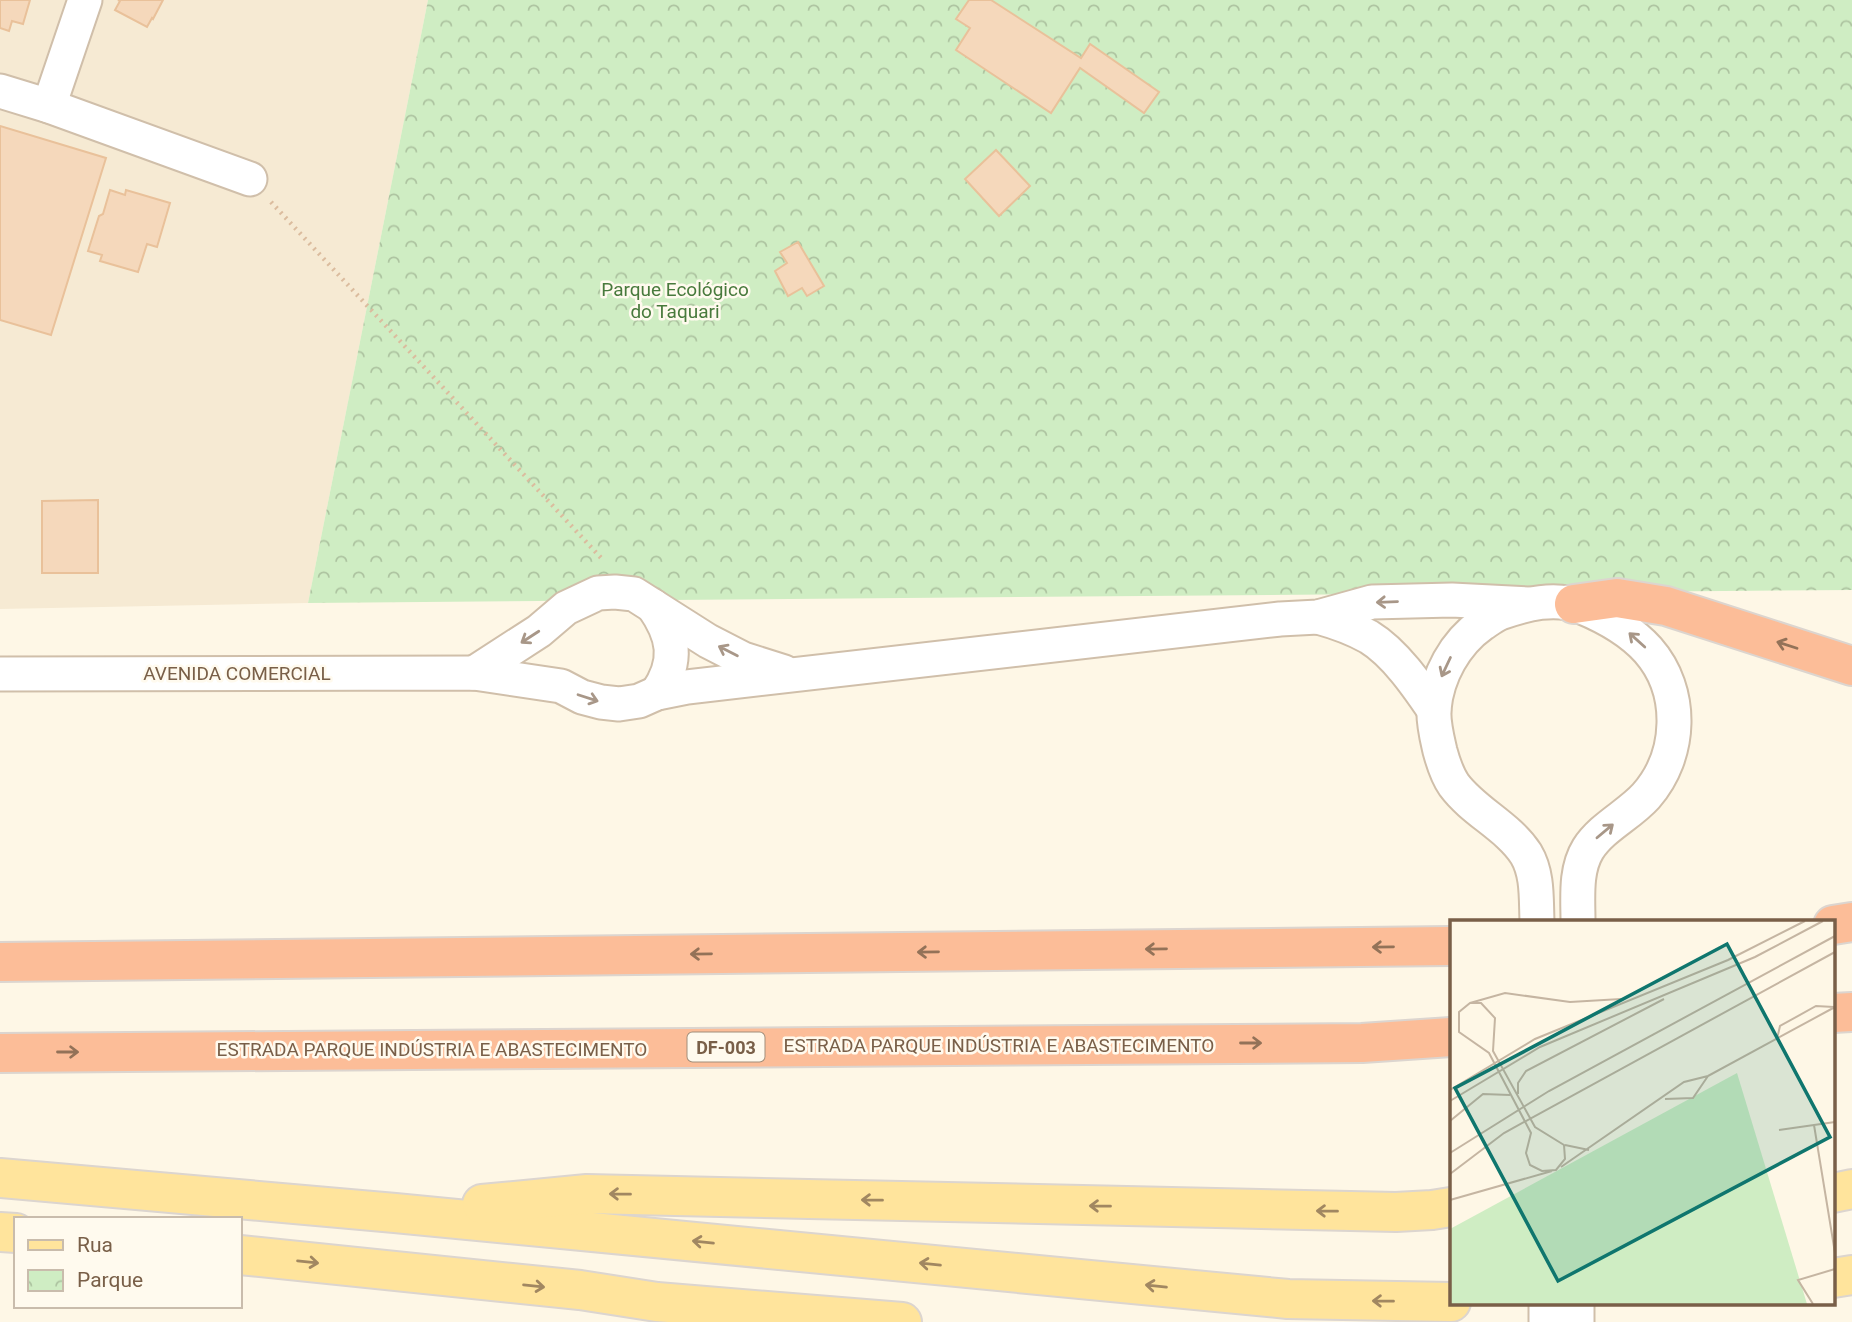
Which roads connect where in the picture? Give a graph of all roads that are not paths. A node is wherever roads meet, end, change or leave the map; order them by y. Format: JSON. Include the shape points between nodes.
{"nodes":[{"id":1,"x":85,"y":0,"type":"edge"},
{"id":2,"x":0,"y":91,"type":"edge"},
{"id":3,"x":49,"y":106,"type":"junction"},
{"id":4,"x":250,"y":179,"type":"road end"},
{"id":5,"x":643,"y":599,"type":"junction"},
{"id":6,"x":1528,"y":604,"type":"junction"},
{"id":7,"x":1574,"y":604,"type":"junction"},
{"id":8,"x":1318,"y":617,"type":"junction"},
{"id":9,"x":1852,"y":666,"type":"edge"},
{"id":10,"x":474,"y":673,"type":"junction"},
{"id":11,"x":1,"y":675,"type":"edge"},
{"id":12,"x":791,"y":675,"type":"junction"},
{"id":13,"x":657,"y":693,"type":"junction"},
{"id":14,"x":1434,"y":710,"type":"junction"},
{"id":15,"x":1536,"y":905,"type":"edge"},
{"id":16,"x":1578,"y":906,"type":"edge"},
{"id":17,"x":1852,"y":922,"type":"edge"},
{"id":18,"x":1834,"y":925,"type":"edge"},
{"id":19,"x":1450,"y":946,"type":"edge"},
{"id":20,"x":0,"y":962,"type":"edge"},
{"id":21,"x":1852,"y":1012,"type":"edge"},
{"id":22,"x":1834,"y":1013,"type":"edge"},
{"id":23,"x":1450,"y":1037,"type":"edge"},
{"id":24,"x":0,"y":1053,"type":"edge"},
{"id":25,"x":0,"y":1178,"type":"edge"},
{"id":26,"x":1852,"y":1189,"type":"edge"},
{"id":27,"x":1834,"y":1193,"type":"edge"},
{"id":28,"x":1450,"y":1207,"type":"edge"},
{"id":29,"x":395,"y":1213,"type":"junction"},
{"id":30,"x":242,"y":1255,"type":"edge"},
{"id":31,"x":1852,"y":1275,"type":"edge"},
{"id":32,"x":1834,"y":1278,"type":"edge"},
{"id":33,"x":657,"y":1302,"type":"junction"},
{"id":34,"x":1450,"y":1302,"type":"edge"},
{"id":35,"x":1546,"y":1304,"type":"edge"},
{"id":36,"x":1577,"y":1304,"type":"edge"},
{"id":37,"x":710,"y":1322,"type":"edge"},
{"id":38,"x":902,"y":1322,"type":"edge"},
{"id":39,"x":1546,"y":1322,"type":"edge"},
{"id":40,"x":1577,"y":1322,"type":"edge"}],
"edges":[{"from":1,"to":3,"type":"street"},
{"from":2,"to":3,"type":"street"},
{"from":3,"to":4,"type":"street"},
{"from":5,"to":10,"type":"street","one_way":true,"via":[[598,593],[566,608]]},
{"from":12,"to":5,"type":"street","one_way":true,"via":[[743,659]]},
{"from":5,"to":13,"type":"street","via":[[663,621],[673,654]]},
{"from":6,"to":7,"type":"street"},
{"from":6,"to":8,"type":"street","one_way":true,"via":[[1372,602]]},
{"from":6,"to":14,"type":"street","one_way":true,"via":[[1495,615],[1467,634],[1439,682]]},
{"from":9,"to":7,"type":"highway","one_way":true,"via":[[1666,606],[1618,598]]},
{"from":16,"to":7,"type":"street","one_way":true,"via":[[1580,868],[1587,850],[1646,796],[1671,750],[1674,726],[1673,700],[1648,651],[1604,616]]},
{"from":8,"to":12,"type":"street","name":"AVENIDA COMERCIAL"},
{"from":8,"to":14,"type":"street","via":[[1371,639],[1413,680]]},
{"from":10,"to":11,"type":"street","name":"AVENIDA COMERCIAL"},
{"from":10,"to":13,"type":"street","name":"AVENIDA COMERCIAL","one_way":true,"via":[[561,687],[582,697],[619,704]]},
{"from":12,"to":13,"type":"street","name":"AVENIDA COMERCIAL"},
{"from":14,"to":15,"type":"street","via":[[1436,736],[1452,783],[1526,855],[1534,872]]},
{"from":17,"to":18,"type":"highway"},
{"from":19,"to":20,"type":"highway","one_way":true},
{"from":21,"to":22,"type":"highway"},
{"from":24,"to":23,"type":"highway","name":"ESTRADA PARQUE INDÚSTRIA E ABASTECIMENTO","number":"DF-003","one_way":true,"via":[[1362,1043]]},
{"from":25,"to":29,"type":"main road"},
{"from":26,"to":27,"type":"main road"},
{"from":28,"to":29,"type":"main road","one_way":true,"via":[[1395,1212],[587,1194]]},
{"from":34,"to":29,"type":"main road","one_way":true,"via":[[1288,1299]]},
{"from":30,"to":33,"type":"main road","one_way":true},
{"from":31,"to":32,"type":"main road"},
{"from":33,"to":37,"type":"main road"},
{"from":33,"to":38,"type":"main road"},
{"from":35,"to":39,"type":"street"},
{"from":36,"to":40,"type":"street"}]}
